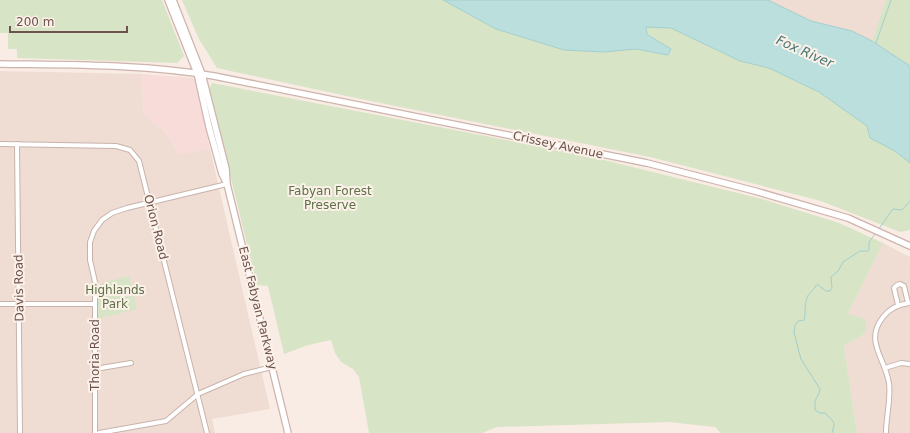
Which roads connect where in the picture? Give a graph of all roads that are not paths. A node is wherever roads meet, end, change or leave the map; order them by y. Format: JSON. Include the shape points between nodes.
{"nodes":[{"id":1,"x":168,"y":0,"type":"edge"},
{"id":2,"x":173,"y":0,"type":"edge"},
{"id":3,"x":175,"y":11,"type":"junction"},
{"id":4,"x":0,"y":64,"type":"edge"},
{"id":5,"x":200,"y":74,"type":"junction"},
{"id":6,"x":0,"y":144,"type":"edge"},
{"id":7,"x":17,"y":144,"type":"junction"},
{"id":8,"x":227,"y":184,"type":"junction"},
{"id":9,"x":150,"y":203,"type":"junction"},
{"id":10,"x":910,"y":246,"type":"edge"},
{"id":11,"x":909,"y":303,"type":"edge"},
{"id":12,"x":0,"y":304,"type":"edge"},
{"id":13,"x":19,"y":304,"type":"junction"},
{"id":14,"x":95,"y":304,"type":"junction"},
{"id":15,"x":898,"y":305,"type":"junction"},
{"id":16,"x":131,"y":363,"type":"dead end"},
{"id":17,"x":910,"y":364,"type":"edge"},
{"id":18,"x":272,"y":367,"type":"junction"},
{"id":19,"x":885,"y":368,"type":"junction"},
{"id":20,"x":95,"y":369,"type":"junction"},
{"id":21,"x":198,"y":394,"type":"junction"},
{"id":22,"x":20,"y":433,"type":"edge"},
{"id":23,"x":95,"y":433,"type":"edge"},
{"id":24,"x":99,"y":433,"type":"edge"},
{"id":25,"x":207,"y":433,"type":"edge"},
{"id":26,"x":288,"y":433,"type":"edge"},
{"id":27,"x":886,"y":433,"type":"edge"}],
"edges":[{"from":1,"to":3,"type":"main road"},
{"from":2,"to":3,"type":"main road"},
{"from":3,"to":5,"type":"main road","name":"East Fabyan Parkway"},
{"from":4,"to":5,"type":"main road","name":"Crissey Avenue","via":[[115,66]]},
{"from":5,"to":8,"type":"main road","name":"East Fabyan Parkway","via":[[209,127]]},
{"from":5,"to":10,"type":"main road","name":"Crissey Avenue","via":[[647,163],[848,218]]},
{"from":6,"to":7,"type":"street","name":"Orion Road"},
{"from":7,"to":9,"type":"street","name":"Orion Road","via":[[116,146],[130,150],[139,161]]},
{"from":7,"to":13,"type":"street","name":"Davis Road"},
{"from":8,"to":9,"type":"street","name":"Thoria Road"},
{"from":8,"to":18,"type":"main road","name":"East Fabyan Parkway"},
{"from":9,"to":14,"type":"street","name":"Thoria Road","via":[[112,213],[102,220],[94,231],[89,250],[95,282]]},
{"from":9,"to":21,"type":"street","name":"Orion Road"},
{"from":11,"to":15,"type":"street"},
{"from":11,"to":15,"type":"street","via":[[904,286],[900,284],[894,288]]},
{"from":12,"to":13,"type":"street"},
{"from":13,"to":14,"type":"street"},
{"from":13,"to":22,"type":"street","name":"Davis Road"},
{"from":14,"to":20,"type":"street","name":"Thoria Road"},
{"from":15,"to":19,"type":"street","via":[[886,312],[874,336]]},
{"from":16,"to":20,"type":"street"},
{"from":17,"to":19,"type":"street","via":[[901,363]]},
{"from":18,"to":21,"type":"street","via":[[244,374]]},
{"from":18,"to":26,"type":"main road","name":"East Fabyan Parkway"},
{"from":19,"to":27,"type":"street","via":[[889,389]]},
{"from":20,"to":23,"type":"street","name":"Thoria Road"},
{"from":21,"to":24,"type":"street","via":[[166,421]]},
{"from":21,"to":25,"type":"street","name":"Orion Road"}]}
